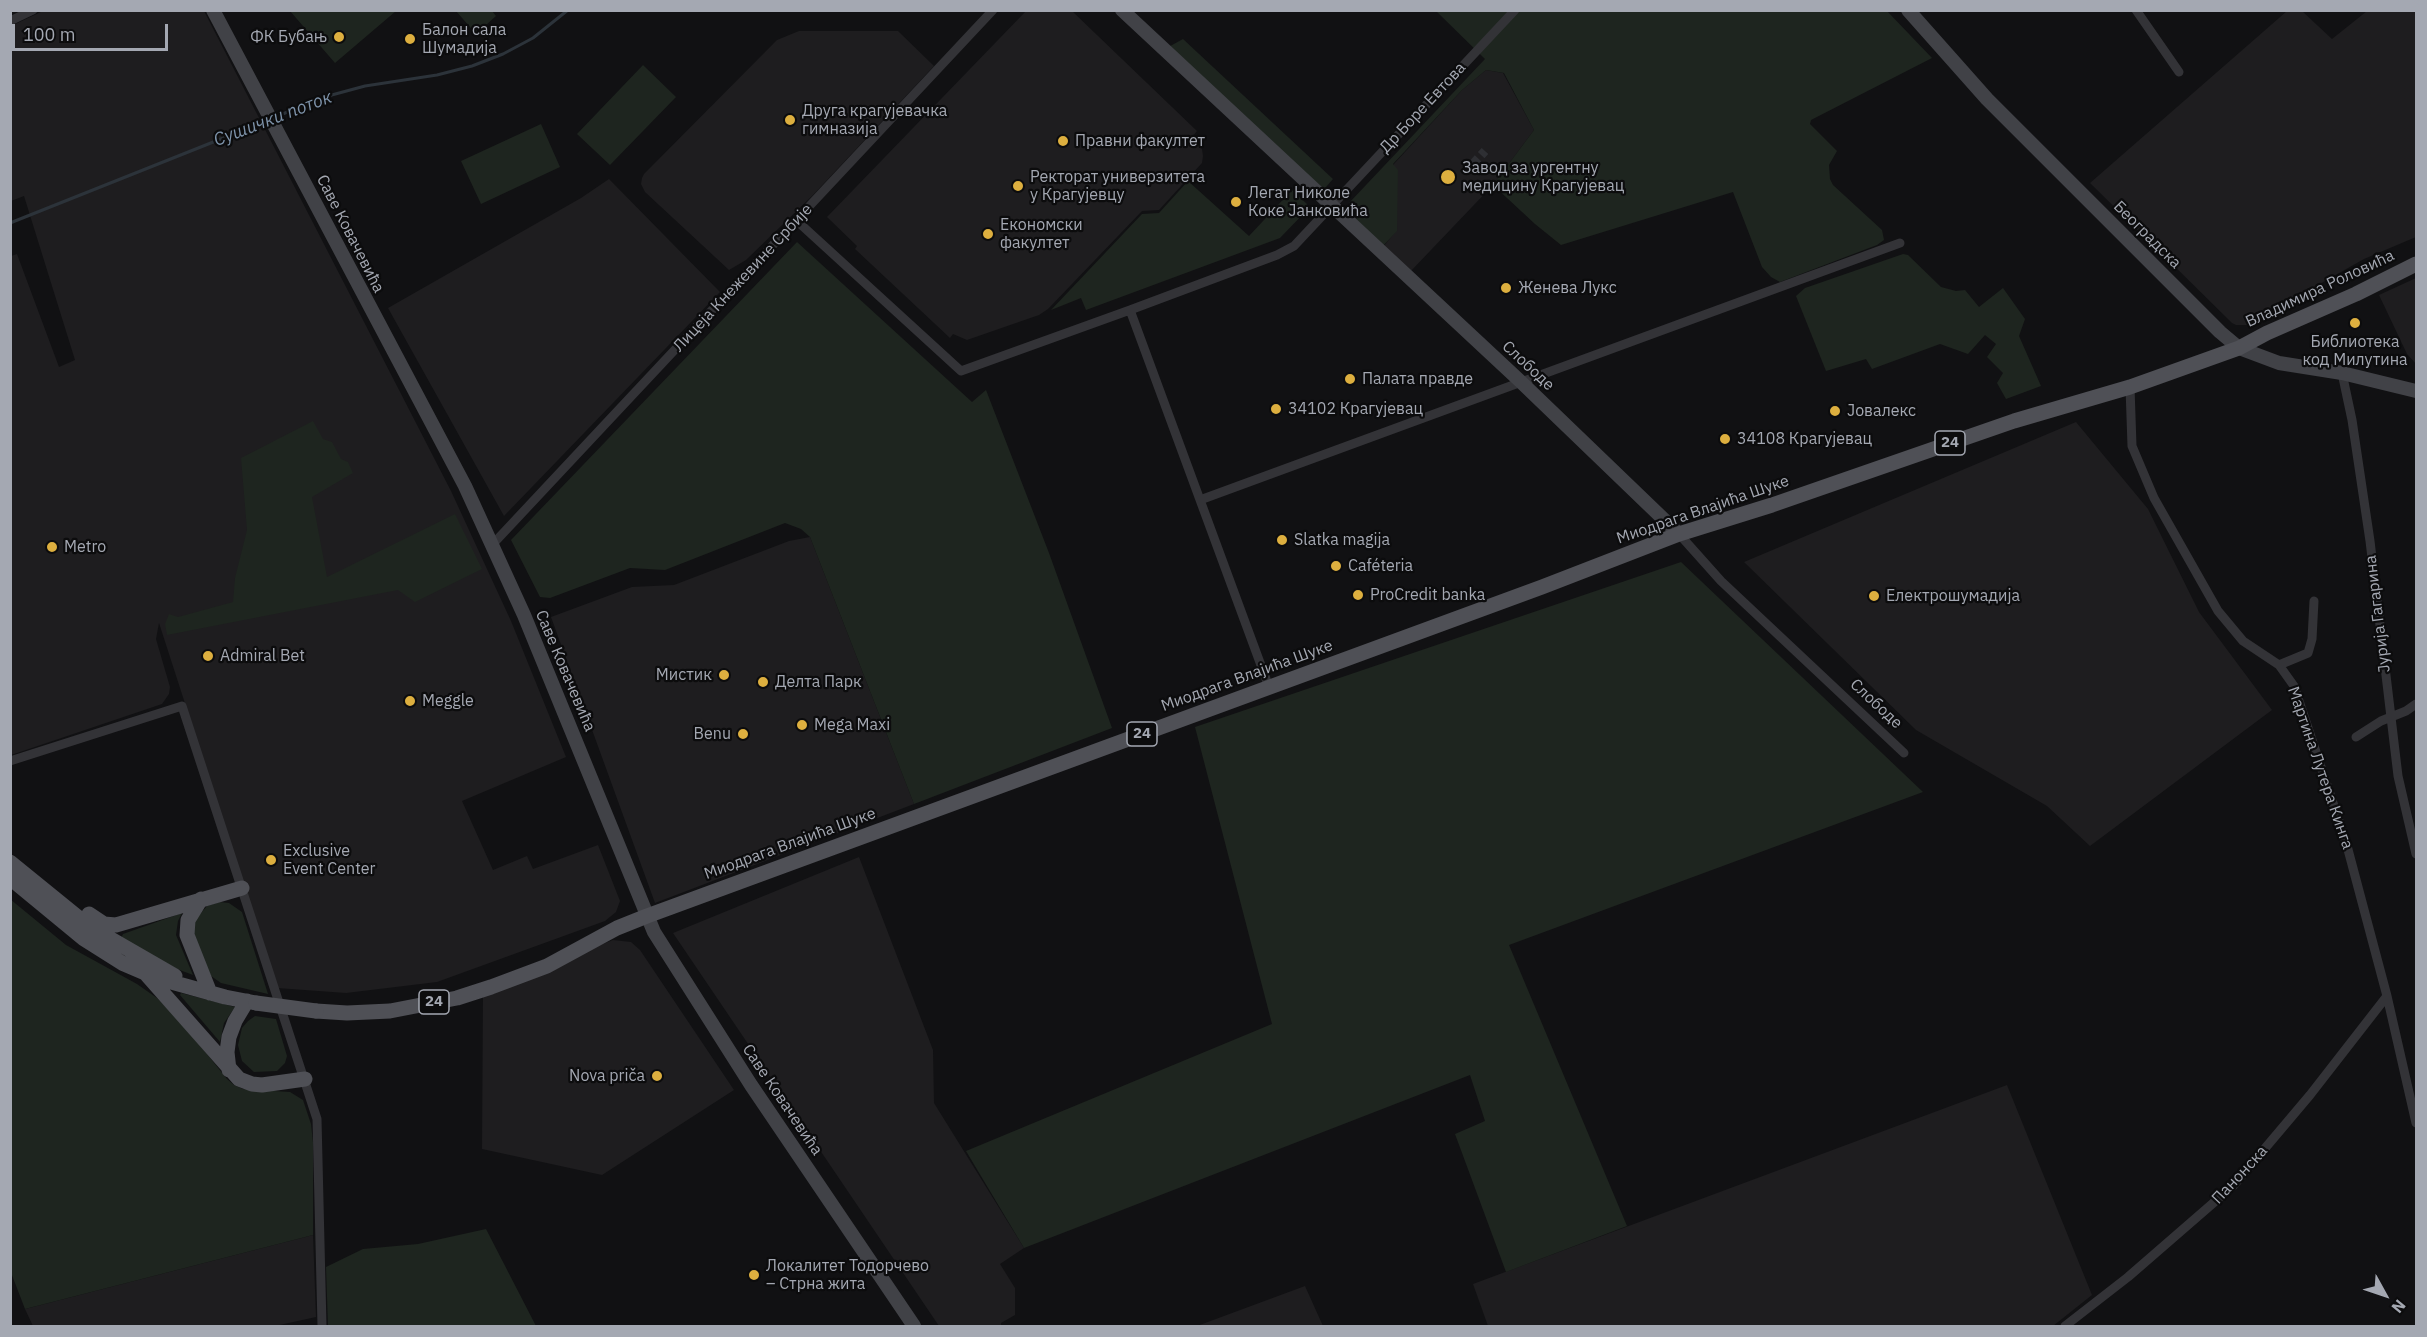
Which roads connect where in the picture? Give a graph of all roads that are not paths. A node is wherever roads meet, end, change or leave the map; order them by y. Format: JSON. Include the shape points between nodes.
{"nodes":[{"id":1,"x":33,"y":10,"type":"edge"},
{"id":2,"x":213,"y":10,"type":"edge"},
{"id":3,"x":993,"y":10,"type":"edge"},
{"id":4,"x":1122,"y":10,"type":"edge"},
{"id":5,"x":1515,"y":10,"type":"edge"},
{"id":6,"x":1908,"y":10,"type":"edge"},
{"id":7,"x":2136,"y":10,"type":"edge"},
{"id":8,"x":10,"y":21,"type":"edge"},
{"id":9,"x":2179,"y":72,"type":"dead end"},
{"id":10,"x":1331,"y":206,"type":"junction"},
{"id":11,"x":797,"y":221,"type":"junction"},
{"id":12,"x":1900,"y":243,"type":"dead end"},
{"id":13,"x":2416,"y":264,"type":"edge"},
{"id":14,"x":1130,"y":310,"type":"junction"},
{"id":15,"x":2240,"y":348,"type":"junction"},
{"id":16,"x":2342,"y":373,"type":"junction"},
{"id":17,"x":1520,"y":381,"type":"junction"},
{"id":18,"x":2130,"y":387,"type":"junction"},
{"id":19,"x":2416,"y":391,"type":"edge"},
{"id":20,"x":1200,"y":500,"type":"junction"},
{"id":21,"x":1679,"y":534,"type":"junction"},
{"id":22,"x":492,"y":545,"type":"junction"},
{"id":23,"x":2314,"y":601,"type":"dead end"},
{"id":24,"x":2279,"y":665,"type":"junction"},
{"id":25,"x":1269,"y":687,"type":"junction"},
{"id":26,"x":2416,"y":704,"type":"edge"},
{"id":27,"x":2390,"y":716,"type":"junction"},
{"id":28,"x":2356,"y":737,"type":"dead end"},
{"id":29,"x":1904,"y":753,"type":"dead end"},
{"id":30,"x":10,"y":761,"type":"edge"},
{"id":31,"x":10,"y":851,"type":"edge"},
{"id":32,"x":2416,"y":854,"type":"edge"},
{"id":33,"x":10,"y":862,"type":"edge"},
{"id":34,"x":28,"y":876,"type":"junction"},
{"id":35,"x":10,"y":879,"type":"edge"},
{"id":36,"x":42,"y":888,"type":"junction"},
{"id":37,"x":242,"y":888,"type":"junction"},
{"id":38,"x":201,"y":899,"type":"junction"},
{"id":39,"x":647,"y":916,"type":"junction"},
{"id":40,"x":145,"y":974,"type":"junction"},
{"id":41,"x":203,"y":991,"type":"junction"},
{"id":42,"x":2387,"y":996,"type":"junction"},
{"id":43,"x":251,"y":1002,"type":"junction"},
{"id":44,"x":230,"y":1070,"type":"junction"},
{"id":45,"x":305,"y":1079,"type":"junction"},
{"id":46,"x":2416,"y":1123,"type":"edge"},
{"id":47,"x":322,"y":1326,"type":"edge"},
{"id":48,"x":914,"y":1326,"type":"edge"},
{"id":49,"x":2065,"y":1326,"type":"edge"}],
"edges":[{"from":1,"to":8,"type":"street"},
{"from":2,"to":22,"type":"street","name":"Саве Ковачевића","via":[[446,449]]},
{"from":3,"to":11,"type":"street","name":"Лицеја Кнежевине Србије"},
{"from":4,"to":10,"type":"street","name":"Слободе"},
{"from":5,"to":10,"type":"street","name":"Др Боре Евтова"},
{"from":6,"to":15,"type":"street","name":"Београдска","via":[[1987,99]]},
{"from":7,"to":9,"type":"street"},
{"from":10,"to":14,"type":"street","name":"Др Боре Евтова","via":[[1286,252]]},
{"from":10,"to":17,"type":"street","name":"Слободе"},
{"from":11,"to":14,"type":"street","name":"Др Боре Евтова","via":[[961,371]]},
{"from":11,"to":22,"type":"street","name":"Лицеја Кнежевине Србије"},
{"from":12,"to":17,"type":"street"},
{"from":13,"to":15,"type":"main road","name":"Владимира Роловића","number":"24"},
{"from":14,"to":20,"type":"street"},
{"from":15,"to":16,"type":"street","name":"Београдска","via":[[2279,363]]},
{"from":15,"to":18,"type":"main road","name":"Миодрага Влајића Шуке","number":"24"},
{"from":16,"to":19,"type":"street","name":"Београдска"},
{"from":16,"to":27,"type":"street","name":"Јурија Гагарина","via":[[2370,542]]},
{"from":17,"to":20,"type":"street"},
{"from":17,"to":21,"type":"street","name":"Слободе"},
{"from":18,"to":21,"type":"main road","name":"Миодрага Влајића Шуке","number":"24","via":[[2014,421]]},
{"from":18,"to":24,"type":"street","name":"Мартина Лутера Кинга","via":[[2132,446],[2149,489],[2218,611],[2243,641]]},
{"from":20,"to":25,"type":"street"},
{"from":21,"to":25,"type":"main road","name":"Миодрага Влајића Шуке","number":"24"},
{"from":21,"to":29,"type":"street","name":"Слободе","via":[[1721,581]]},
{"from":22,"to":39,"type":"street","name":"Саве Ковачевића"},
{"from":23,"to":24,"type":"street","via":[[2308,653]]},
{"from":24,"to":42,"type":"street","name":"Мартина Лутера Кинга","via":[[2294,686],[2314,741]]},
{"from":25,"to":39,"type":"main road","name":"Миодрага Влајића Шуке","number":"24"},
{"from":26,"to":27,"type":"street"},
{"from":27,"to":28,"type":"street"},
{"from":27,"to":32,"type":"street","name":"Јурија Гагарина","via":[[2398,776]]},
{"from":30,"to":37,"type":"street","via":[[182,706]]},
{"from":31,"to":34,"type":"main road"},
{"from":33,"to":34,"type":"main road","name":"Миодрага Влајића Шуке","number":"24"},
{"from":34,"to":36,"type":"main road","name":"Миодрага Влајића Шуке","number":"24"},
{"from":35,"to":40,"type":"main road","name":"Миодрага Влајића Шуке","number":"24","via":[[99,950]]},
{"from":36,"to":38,"type":"main road","via":[[112,925]]},
{"from":36,"to":41,"type":"main road","name":"Миодрага Влајића Шуке","number":"24","via":[[99,932]]},
{"from":37,"to":38,"type":"main road"},
{"from":37,"to":45,"type":"street"},
{"from":38,"to":41,"type":"main road","via":[[188,920],[187,935]]},
{"from":39,"to":43,"type":"main road","name":"Миодрага Влајића Шуке","number":"24","bridge":true,"via":[[616,928],[547,966],[457,998],[390,1011],[347,1013]]},
{"from":39,"to":48,"type":"street","name":"Саве Ковачевића","via":[[665,951],[751,1085]]},
{"from":40,"to":41,"type":"main road","name":"Миодрага Влајића Шуке","number":"24"},
{"from":40,"to":44,"type":"main road"},
{"from":41,"to":43,"type":"main road","name":"Миодрага Влајића Шуке","number":"24"},
{"from":42,"to":46,"type":"street","name":"Мартина Лутера Кинга"},
{"from":42,"to":49,"type":"street","name":"Панонска","via":[[2234,1185]]},
{"from":43,"to":44,"type":"main road","via":[[235,1021],[229,1037]]},
{"from":44,"to":45,"type":"main road","via":[[238,1079],[252,1084]]},
{"from":45,"to":47,"type":"street","via":[[319,1132]]}]}
